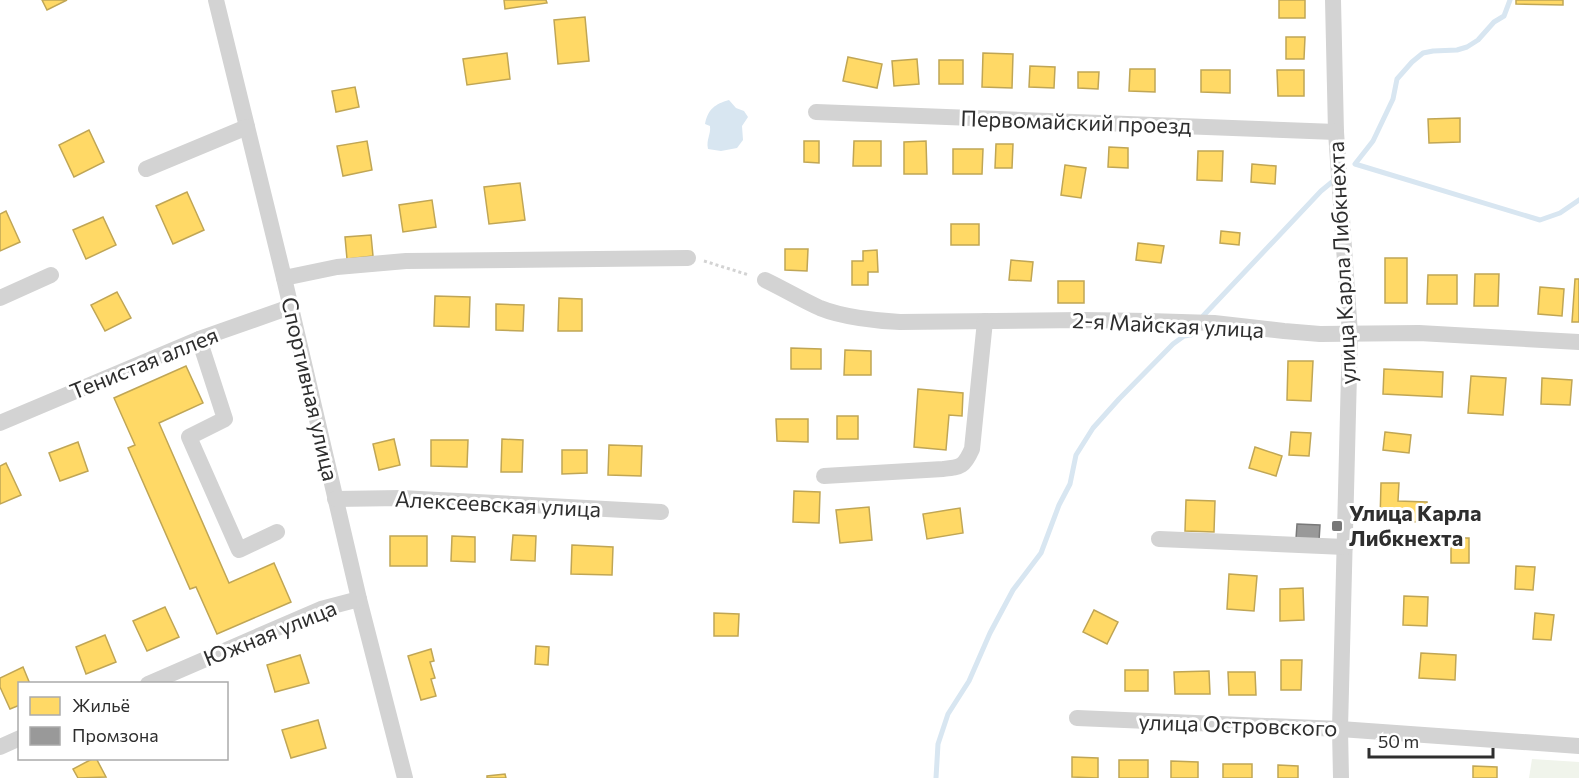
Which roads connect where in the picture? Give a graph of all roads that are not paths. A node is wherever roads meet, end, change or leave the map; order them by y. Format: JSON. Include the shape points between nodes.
{"nodes":[{"id":1,"x":1333,"y":0,"type":"edge"},
{"id":2,"x":220,"y":1,"type":"edge"},
{"id":3,"x":816,"y":112,"type":"dead end"},
{"id":4,"x":247,"y":127,"type":"junction"},
{"id":5,"x":1336,"y":132,"type":"junction"},
{"id":6,"x":146,"y":169,"type":"dead end"},
{"id":7,"x":688,"y":258,"type":"road end"},
{"id":8,"x":51,"y":275,"type":"dead end"},
{"id":9,"x":284,"y":278,"type":"junction"},
{"id":10,"x":765,"y":280,"type":"road end"},
{"id":11,"x":0,"y":298,"type":"edge"},
{"id":12,"x":290,"y":307,"type":"junction"},
{"id":13,"x":984,"y":321,"type":"junction"},
{"id":14,"x":1350,"y":334,"type":"junction"},
{"id":15,"x":199,"y":339,"type":"junction"},
{"id":16,"x":1579,"y":342,"type":"edge"},
{"id":17,"x":0,"y":423,"type":"edge"},
{"id":18,"x":824,"y":476,"type":"dead end"},
{"id":19,"x":335,"y":500,"type":"junction"},
{"id":20,"x":661,"y":512,"type":"dead end"},
{"id":21,"x":277,"y":532,"type":"dead end"},
{"id":22,"x":1159,"y":539,"type":"dead end"},
{"id":23,"x":1344,"y":547,"type":"junction"},
{"id":24,"x":359,"y":599,"type":"junction"},
{"id":25,"x":153,"y":682,"type":"edge"},
{"id":26,"x":1077,"y":718,"type":"dead end"},
{"id":27,"x":1340,"y":729,"type":"junction"},
{"id":28,"x":18,"y":739,"type":"edge"},
{"id":29,"x":1579,"y":746,"type":"edge"},
{"id":30,"x":0,"y":747,"type":"edge"},
{"id":31,"x":405,"y":778,"type":"edge"},
{"id":32,"x":1341,"y":778,"type":"edge"}],
"edges":[{"from":1,"to":5,"type":"street","name":"улица Карла Либкнехта"},
{"from":2,"to":4,"type":"street","name":"Спортивная улица"},
{"from":3,"to":5,"type":"street","name":"Первомайский проезд"},
{"from":4,"to":6,"type":"street"},
{"from":4,"to":9,"type":"street","name":"Спортивная улица"},
{"from":5,"to":14,"type":"street","name":"улица Карла Либкнехта"},
{"from":7,"to":9,"type":"street","via":[[406,261],[337,267]]},
{"from":8,"to":11,"type":"street"},
{"from":9,"to":12,"type":"street","name":"Спортивная улица"},
{"from":10,"to":13,"type":"street","name":"2-я Майская улица","via":[[822,309],[851,316],[900,322]]},
{"from":12,"to":15,"type":"street","name":"Тенистая аллея"},
{"from":12,"to":19,"type":"street","name":"Спортивная улица"},
{"from":13,"to":14,"type":"street","name":"2-я Майская улица","via":[[1203,322],[1284,332]]},
{"from":13,"to":18,"type":"street","via":[[968,459],[959,467],[943,469]]},
{"from":14,"to":16,"type":"street","name":"2-я Майская улица","via":[[1419,333]]},
{"from":14,"to":23,"type":"street","name":"улица Карла Либкнехта"},
{"from":15,"to":17,"type":"street","name":"Тенистая аллея"},
{"from":15,"to":21,"type":"street","via":[[225,418],[189,437],[239,550]]},
{"from":19,"to":20,"type":"street","name":"Алексеевская улица","via":[[401,498]]},
{"from":19,"to":24,"type":"street","name":"Спортивная улица"},
{"from":22,"to":23,"type":"street"},
{"from":23,"to":27,"type":"street","name":"улица Карла Либкнехта"},
{"from":24,"to":25,"type":"street","name":"Южная улица","via":[[321,609]]},
{"from":24,"to":31,"type":"street","name":"Спортивная улица"},
{"from":26,"to":27,"type":"street","name":"улица Островского"},
{"from":27,"to":29,"type":"street","name":"улица Островского"},
{"from":27,"to":32,"type":"street","name":"улица Карла Либкнехта"},
{"from":28,"to":30,"type":"street"}]}
